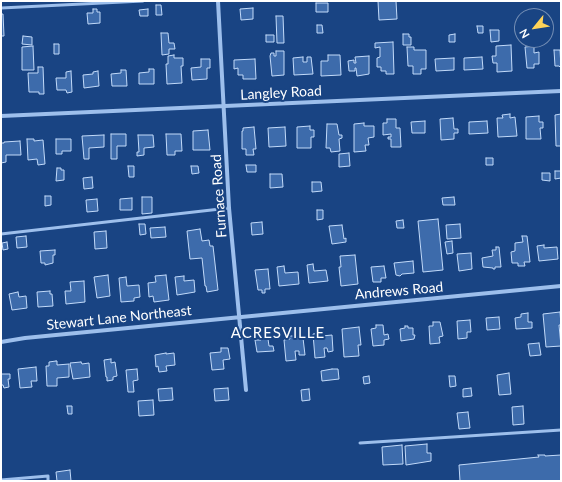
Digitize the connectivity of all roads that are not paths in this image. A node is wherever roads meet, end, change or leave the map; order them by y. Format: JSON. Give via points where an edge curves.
{"nodes":[{"id":1,"x":143,"y":1,"type":"edge"},
{"id":2,"x":218,"y":1,"type":"edge"},
{"id":3,"x":1,"y":8,"type":"edge"},
{"id":4,"x":561,"y":91,"type":"edge"},
{"id":5,"x":224,"y":106,"type":"junction"},
{"id":6,"x":1,"y":116,"type":"edge"},
{"id":7,"x":229,"y":208,"type":"junction"},
{"id":8,"x":1,"y":234,"type":"edge"},
{"id":9,"x":561,"y":286,"type":"edge"},
{"id":10,"x":240,"y":317,"type":"junction"},
{"id":11,"x":1,"y":342,"type":"edge"},
{"id":12,"x":246,"y":390,"type":"dead end"},
{"id":13,"x":561,"y":430,"type":"edge"},
{"id":14,"x":360,"y":443,"type":"dead end"},
{"id":15,"x":1,"y":480,"type":"edge"},
{"id":16,"x":13,"y":480,"type":"edge"},
{"id":17,"x":48,"y":481,"type":"edge"}],
"edges":[{"from":1,"to":3,"type":"lane"},
{"from":2,"to":5,"type":"street","name":"Furnace Road"},
{"from":4,"to":5,"type":"street","name":"Langley Road"},
{"from":5,"to":6,"type":"street","name":"Langley Road"},
{"from":5,"to":7,"type":"street","name":"Furnace Road"},
{"from":7,"to":8,"type":"lane"},
{"from":7,"to":10,"type":"street","name":"Furnace Road"},
{"from":9,"to":10,"type":"street","name":"Andrews Road"},
{"from":10,"to":11,"type":"street","name":"Stewart Lane Northeast"},
{"from":10,"to":12,"type":"street","name":"Furnace Road"},
{"from":13,"to":14,"type":"lane"},
{"from":15,"to":16,"type":"lane"},
{"from":16,"to":17,"type":"lane","via":[[48,476]]}]}
